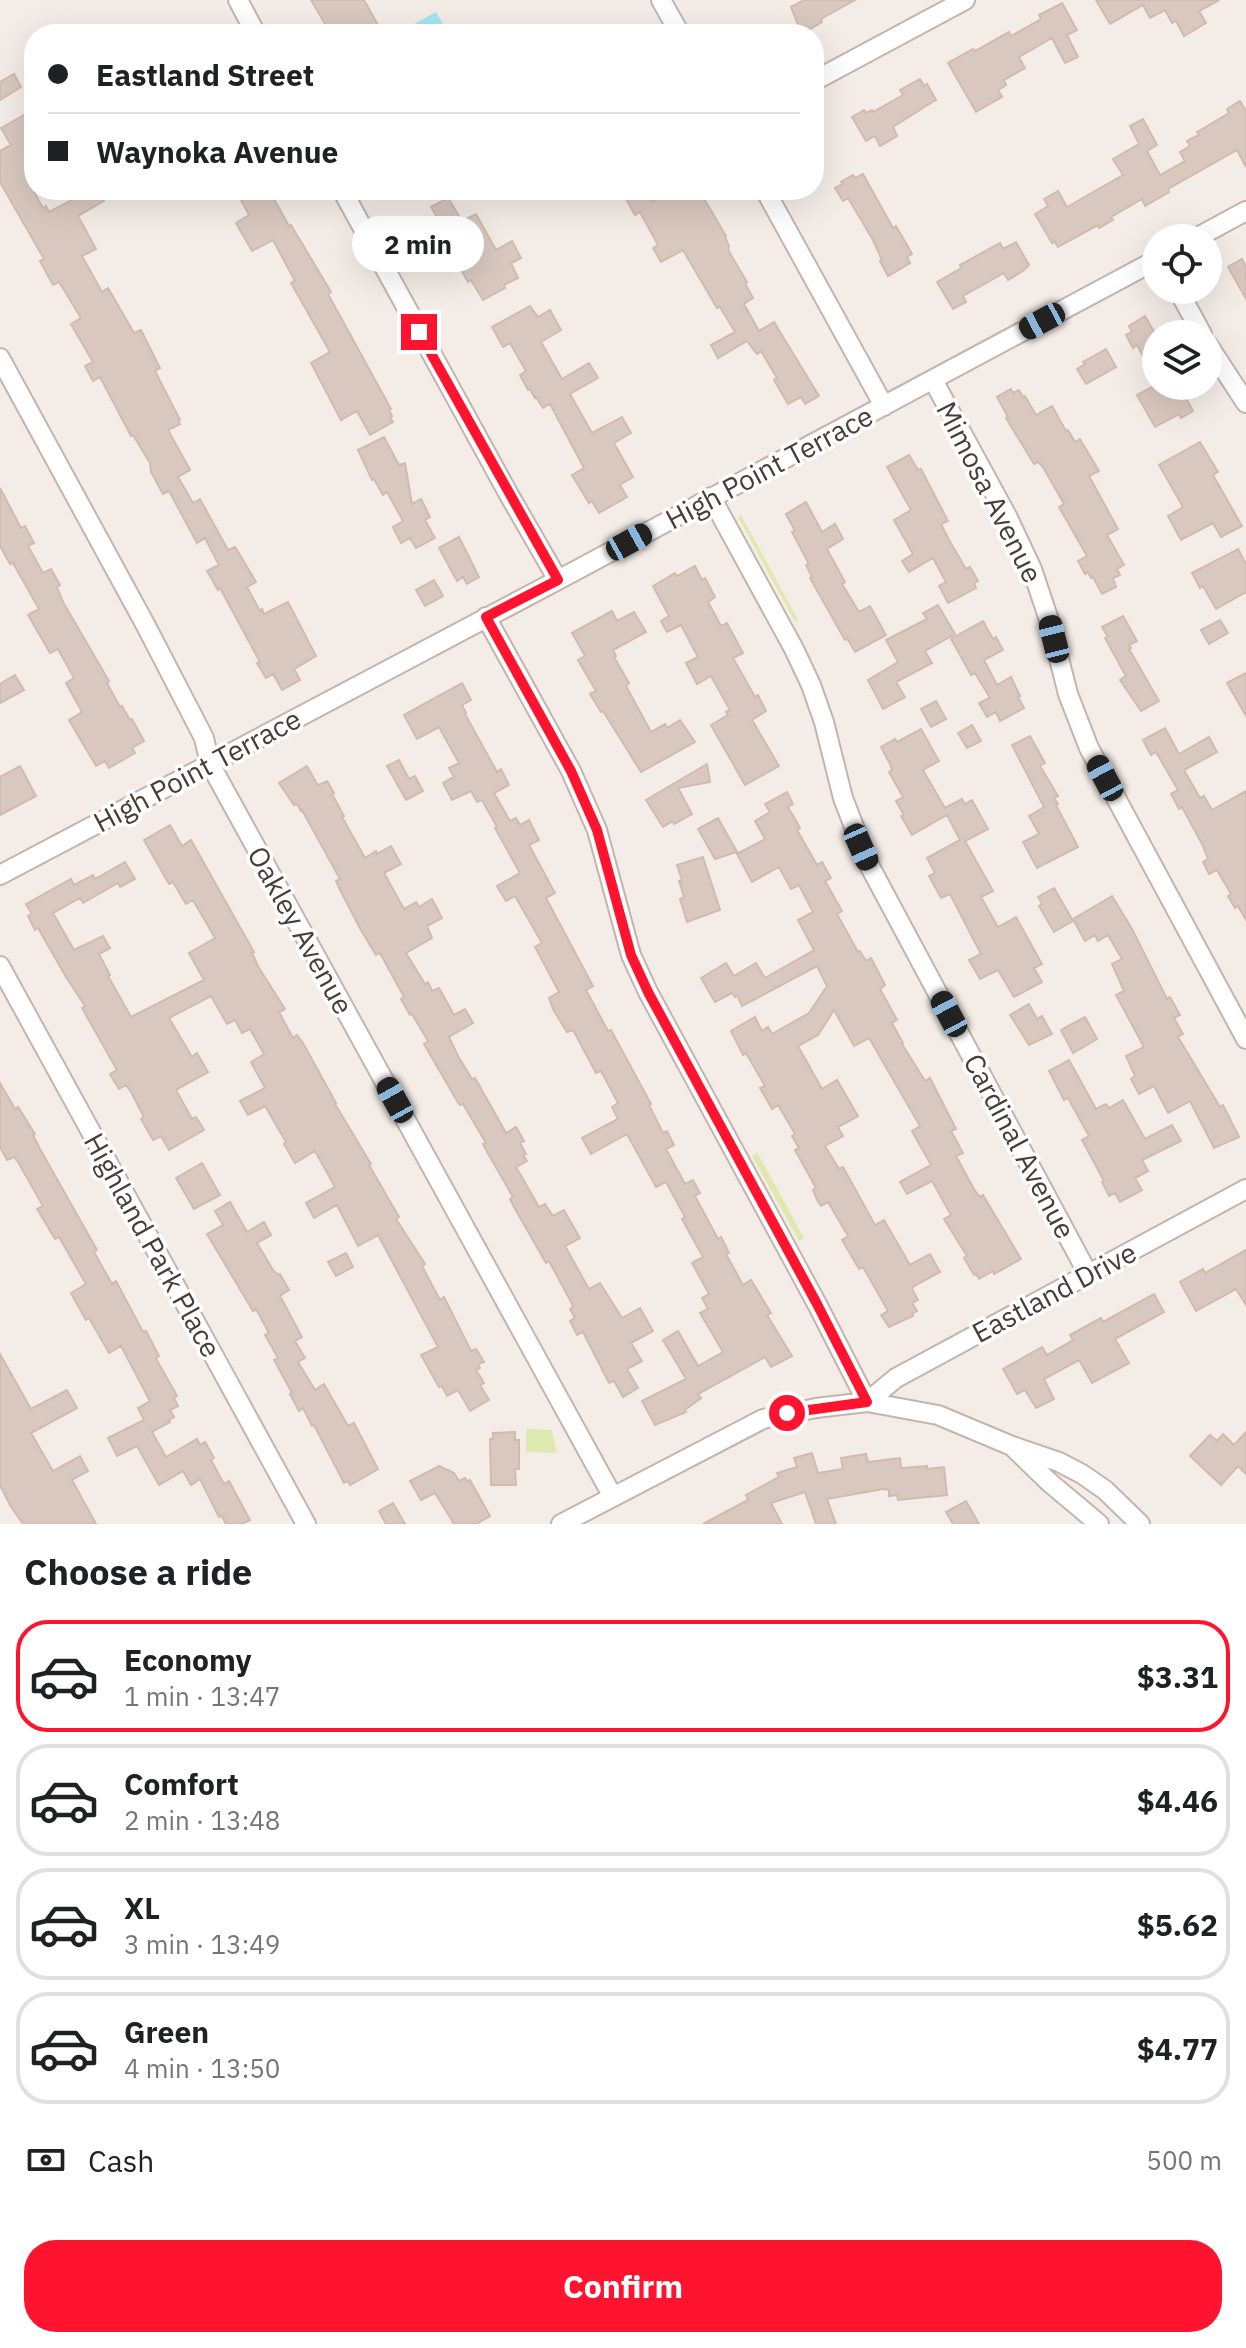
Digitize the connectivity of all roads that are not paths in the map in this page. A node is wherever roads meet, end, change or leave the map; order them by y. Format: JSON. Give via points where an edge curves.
{"nodes":[{"id":1,"x":238,"y":0,"type":"edge"},
{"id":2,"x":661,"y":0,"type":"edge"},
{"id":3,"x":965,"y":0,"type":"edge"},
{"id":4,"x":251,"y":24,"type":"edge"},
{"id":5,"x":674,"y":24,"type":"edge"},
{"id":6,"x":824,"y":76,"type":"edge"},
{"id":7,"x":347,"y":200,"type":"edge"},
{"id":8,"x":771,"y":200,"type":"edge"},
{"id":9,"x":1246,"y":211,"type":"edge"},
{"id":10,"x":1222,"y":224,"type":"edge"},
{"id":11,"x":1142,"y":268,"type":"edge"},
{"id":12,"x":0,"y":358,"type":"edge"},
{"id":13,"x":1222,"y":366,"type":"edge"},
{"id":14,"x":933,"y":380,"type":"junction"},
{"id":15,"x":1246,"y":403,"type":"edge"},
{"id":16,"x":884,"y":406,"type":"junction"},
{"id":17,"x":711,"y":497,"type":"junction"},
{"id":18,"x":558,"y":580,"type":"junction"},
{"id":19,"x":486,"y":617,"type":"junction"},
{"id":20,"x":210,"y":764,"type":"junction"},
{"id":21,"x":0,"y":875,"type":"edge"},
{"id":22,"x":0,"y":966,"type":"edge"},
{"id":23,"x":1246,"y":1039,"type":"edge"},
{"id":24,"x":1246,"y":1189,"type":"edge"},
{"id":25,"x":1088,"y":1274,"type":"junction"},
{"id":26,"x":867,"y":1402,"type":"junction"},
{"id":27,"x":1012,"y":1446,"type":"junction"},
{"id":28,"x":613,"y":1497,"type":"junction"},
{"id":29,"x":306,"y":1524,"type":"edge"},
{"id":30,"x":561,"y":1524,"type":"edge"},
{"id":31,"x":1099,"y":1524,"type":"edge"},
{"id":32,"x":1140,"y":1524,"type":"edge"}],
"edges":[{"from":1,"to":4,"type":"street"},
{"from":2,"to":5,"type":"street"},
{"from":3,"to":6,"type":"street"},
{"from":7,"to":18,"type":"street"},
{"from":8,"to":16,"type":"street"},
{"from":9,"to":10,"type":"street"},
{"from":11,"to":14,"type":"street","name":"High Point Terrace"},
{"from":12,"to":20,"type":"street","name":"Oakley Avenue","via":[[182,695],[204,738]]},
{"from":13,"to":15,"type":"street"},
{"from":14,"to":16,"type":"street","name":"High Point Terrace"},
{"from":14,"to":23,"type":"street","name":"Mimosa Avenue","via":[[1032,569],[1089,748]]},
{"from":16,"to":17,"type":"street","name":"High Point Terrace"},
{"from":17,"to":18,"type":"street","name":"High Point Terrace"},
{"from":17,"to":25,"type":"street","name":"Cardinal Avenue","via":[[811,685],[868,863]]},
{"from":18,"to":19,"type":"street","name":"High Point Terrace"},
{"from":19,"to":20,"type":"street","name":"High Point Terrace"},
{"from":19,"to":26,"type":"street","via":[[571,771],[597,830],[631,955],[644,983]]},
{"from":20,"to":21,"type":"street","name":"High Point Terrace"},
{"from":20,"to":28,"type":"street","name":"Oakley Avenue"},
{"from":22,"to":29,"type":"street","name":"Highland Park Place"},
{"from":24,"to":25,"type":"street","name":"Eastland Drive"},
{"from":25,"to":26,"type":"street","name":"Eastland Drive","via":[[896,1378]]},
{"from":26,"to":27,"type":"street","via":[[938,1415]]},
{"from":26,"to":28,"type":"street","via":[[763,1419]]},
{"from":27,"to":31,"type":"street"},
{"from":27,"to":32,"type":"street","via":[[1082,1474]]},
{"from":28,"to":30,"type":"street"}]}
